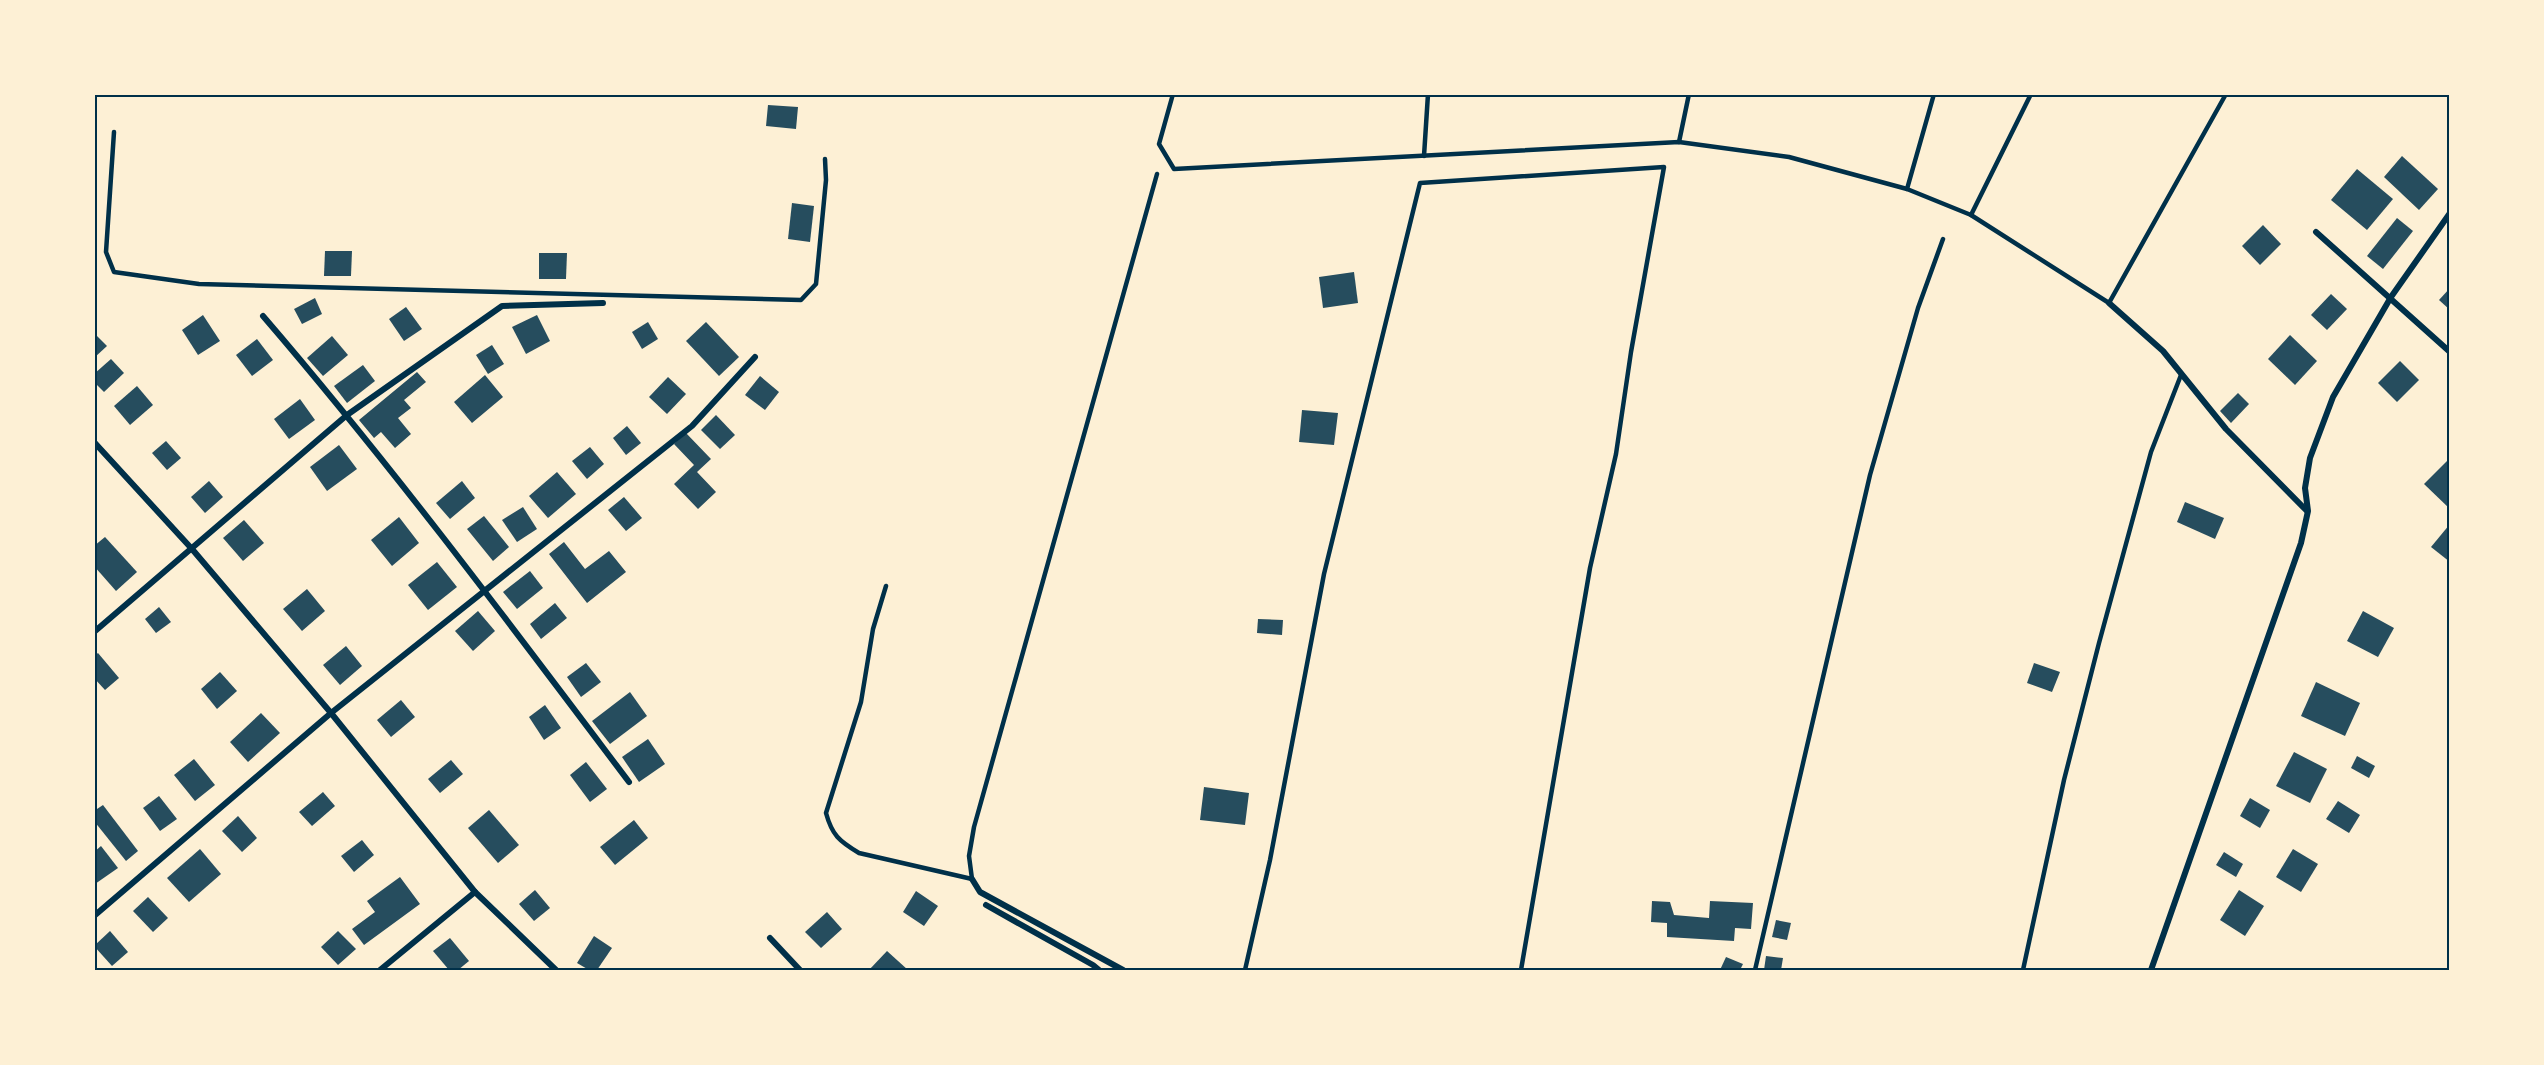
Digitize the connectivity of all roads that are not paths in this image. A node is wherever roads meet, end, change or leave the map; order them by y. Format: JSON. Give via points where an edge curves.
{"nodes":[{"id":1,"x":1173,"y":94,"type":"edge"},
{"id":2,"x":1428,"y":94,"type":"edge"},
{"id":3,"x":1689,"y":94,"type":"edge"},
{"id":4,"x":1934,"y":94,"type":"edge"},
{"id":5,"x":2031,"y":94,"type":"edge"},
{"id":6,"x":2226,"y":94,"type":"edge"},
{"id":7,"x":114,"y":132,"type":"dead end"},
{"id":8,"x":1679,"y":142,"type":"junction"},
{"id":9,"x":1424,"y":156,"type":"junction"},
{"id":10,"x":825,"y":159,"type":"dead end"},
{"id":11,"x":1157,"y":174,"type":"dead end"},
{"id":12,"x":1907,"y":189,"type":"junction"},
{"id":13,"x":2450,"y":213,"type":"edge"},
{"id":14,"x":1971,"y":215,"type":"junction"},
{"id":15,"x":2316,"y":232,"type":"dead end"},
{"id":16,"x":1943,"y":239,"type":"dead end"},
{"id":17,"x":2391,"y":297,"type":"junction"},
{"id":18,"x":603,"y":303,"type":"dead end"},
{"id":19,"x":2109,"y":303,"type":"junction"},
{"id":20,"x":263,"y":316,"type":"dead end"},
{"id":21,"x":2450,"y":352,"type":"edge"},
{"id":22,"x":755,"y":357,"type":"dead end"},
{"id":23,"x":2181,"y":375,"type":"junction"},
{"id":24,"x":348,"y":415,"type":"junction"},
{"id":25,"x":94,"y":442,"type":"edge"},
{"id":26,"x":2308,"y":511,"type":"junction"},
{"id":27,"x":192,"y":549,"type":"junction"},
{"id":28,"x":886,"y":586,"type":"dead end"},
{"id":29,"x":485,"y":591,"type":"junction"},
{"id":30,"x":94,"y":632,"type":"edge"},
{"id":31,"x":332,"y":713,"type":"junction"},
{"id":32,"x":629,"y":782,"type":"dead end"},
{"id":33,"x":972,"y":879,"type":"junction"},
{"id":34,"x":475,"y":892,"type":"junction"},
{"id":35,"x":986,"y":905,"type":"dead end"},
{"id":36,"x":94,"y":916,"type":"edge"},
{"id":37,"x":770,"y":938,"type":"dead end"},
{"id":38,"x":380,"y":970,"type":"edge"},
{"id":39,"x":556,"y":970,"type":"edge"},
{"id":40,"x":800,"y":970,"type":"edge"},
{"id":41,"x":1099,"y":970,"type":"edge"},
{"id":42,"x":1123,"y":970,"type":"edge"},
{"id":43,"x":1245,"y":970,"type":"edge"},
{"id":44,"x":1521,"y":970,"type":"edge"},
{"id":45,"x":1755,"y":970,"type":"edge"},
{"id":46,"x":2024,"y":970,"type":"edge"},
{"id":47,"x":2151,"y":970,"type":"edge"}],
"edges":[{"from":1,"to":9,"type":"lane","via":[[1159,144],[1174,169]]},
{"from":2,"to":9,"type":"lane"},
{"from":3,"to":8,"type":"lane"},
{"from":4,"to":12,"type":"lane"},
{"from":5,"to":14,"type":"lane"},
{"from":6,"to":19,"type":"lane"},
{"from":7,"to":10,"type":"lane","via":[[106,252],[114,272],[199,284],[801,300],[816,284]]},
{"from":8,"to":9,"type":"lane"},
{"from":8,"to":12,"type":"lane","via":[[1789,157]]},
{"from":11,"to":33,"type":"lane","via":[[974,827],[969,856]]},
{"from":12,"to":14,"type":"lane"},
{"from":13,"to":17,"type":"street"},
{"from":14,"to":19,"type":"lane"},
{"from":15,"to":17,"type":"street"},
{"from":16,"to":45,"type":"lane","via":[[1918,308],[1870,474]]},
{"from":17,"to":21,"type":"street"},
{"from":17,"to":26,"type":"street","via":[[2333,397],[2310,458],[2305,488]]},
{"from":18,"to":24,"type":"street","via":[[502,306]]},
{"from":19,"to":23,"type":"street","via":[[2163,351]]},
{"from":20,"to":24,"type":"street"},
{"from":22,"to":29,"type":"street","via":[[692,426]]},
{"from":23,"to":26,"type":"street","via":[[2226,429]]},
{"from":23,"to":46,"type":"lane","via":[[2151,452],[2099,643],[2064,780]]},
{"from":24,"to":27,"type":"street"},
{"from":24,"to":29,"type":"street"},
{"from":25,"to":27,"type":"street"},
{"from":26,"to":47,"type":"street","via":[[2276,617]]},
{"from":27,"to":30,"type":"street"},
{"from":27,"to":31,"type":"street"},
{"from":28,"to":33,"type":"lane","via":[[873,629],[861,702],[826,813],[831,831],[859,853]]},
{"from":29,"to":31,"type":"street"},
{"from":29,"to":32,"type":"street"},
{"from":31,"to":34,"type":"street"},
{"from":31,"to":36,"type":"street"},
{"from":33,"to":42,"type":"street","via":[[980,891]]},
{"from":34,"to":38,"type":"street"},
{"from":34,"to":39,"type":"street"},
{"from":35,"to":41,"type":"street"},
{"from":37,"to":40,"type":"street"},
{"from":43,"to":44,"type":"lane","via":[[1324,574],[1420,183],[1664,167],[1616,454],[1588,579]]}]}
